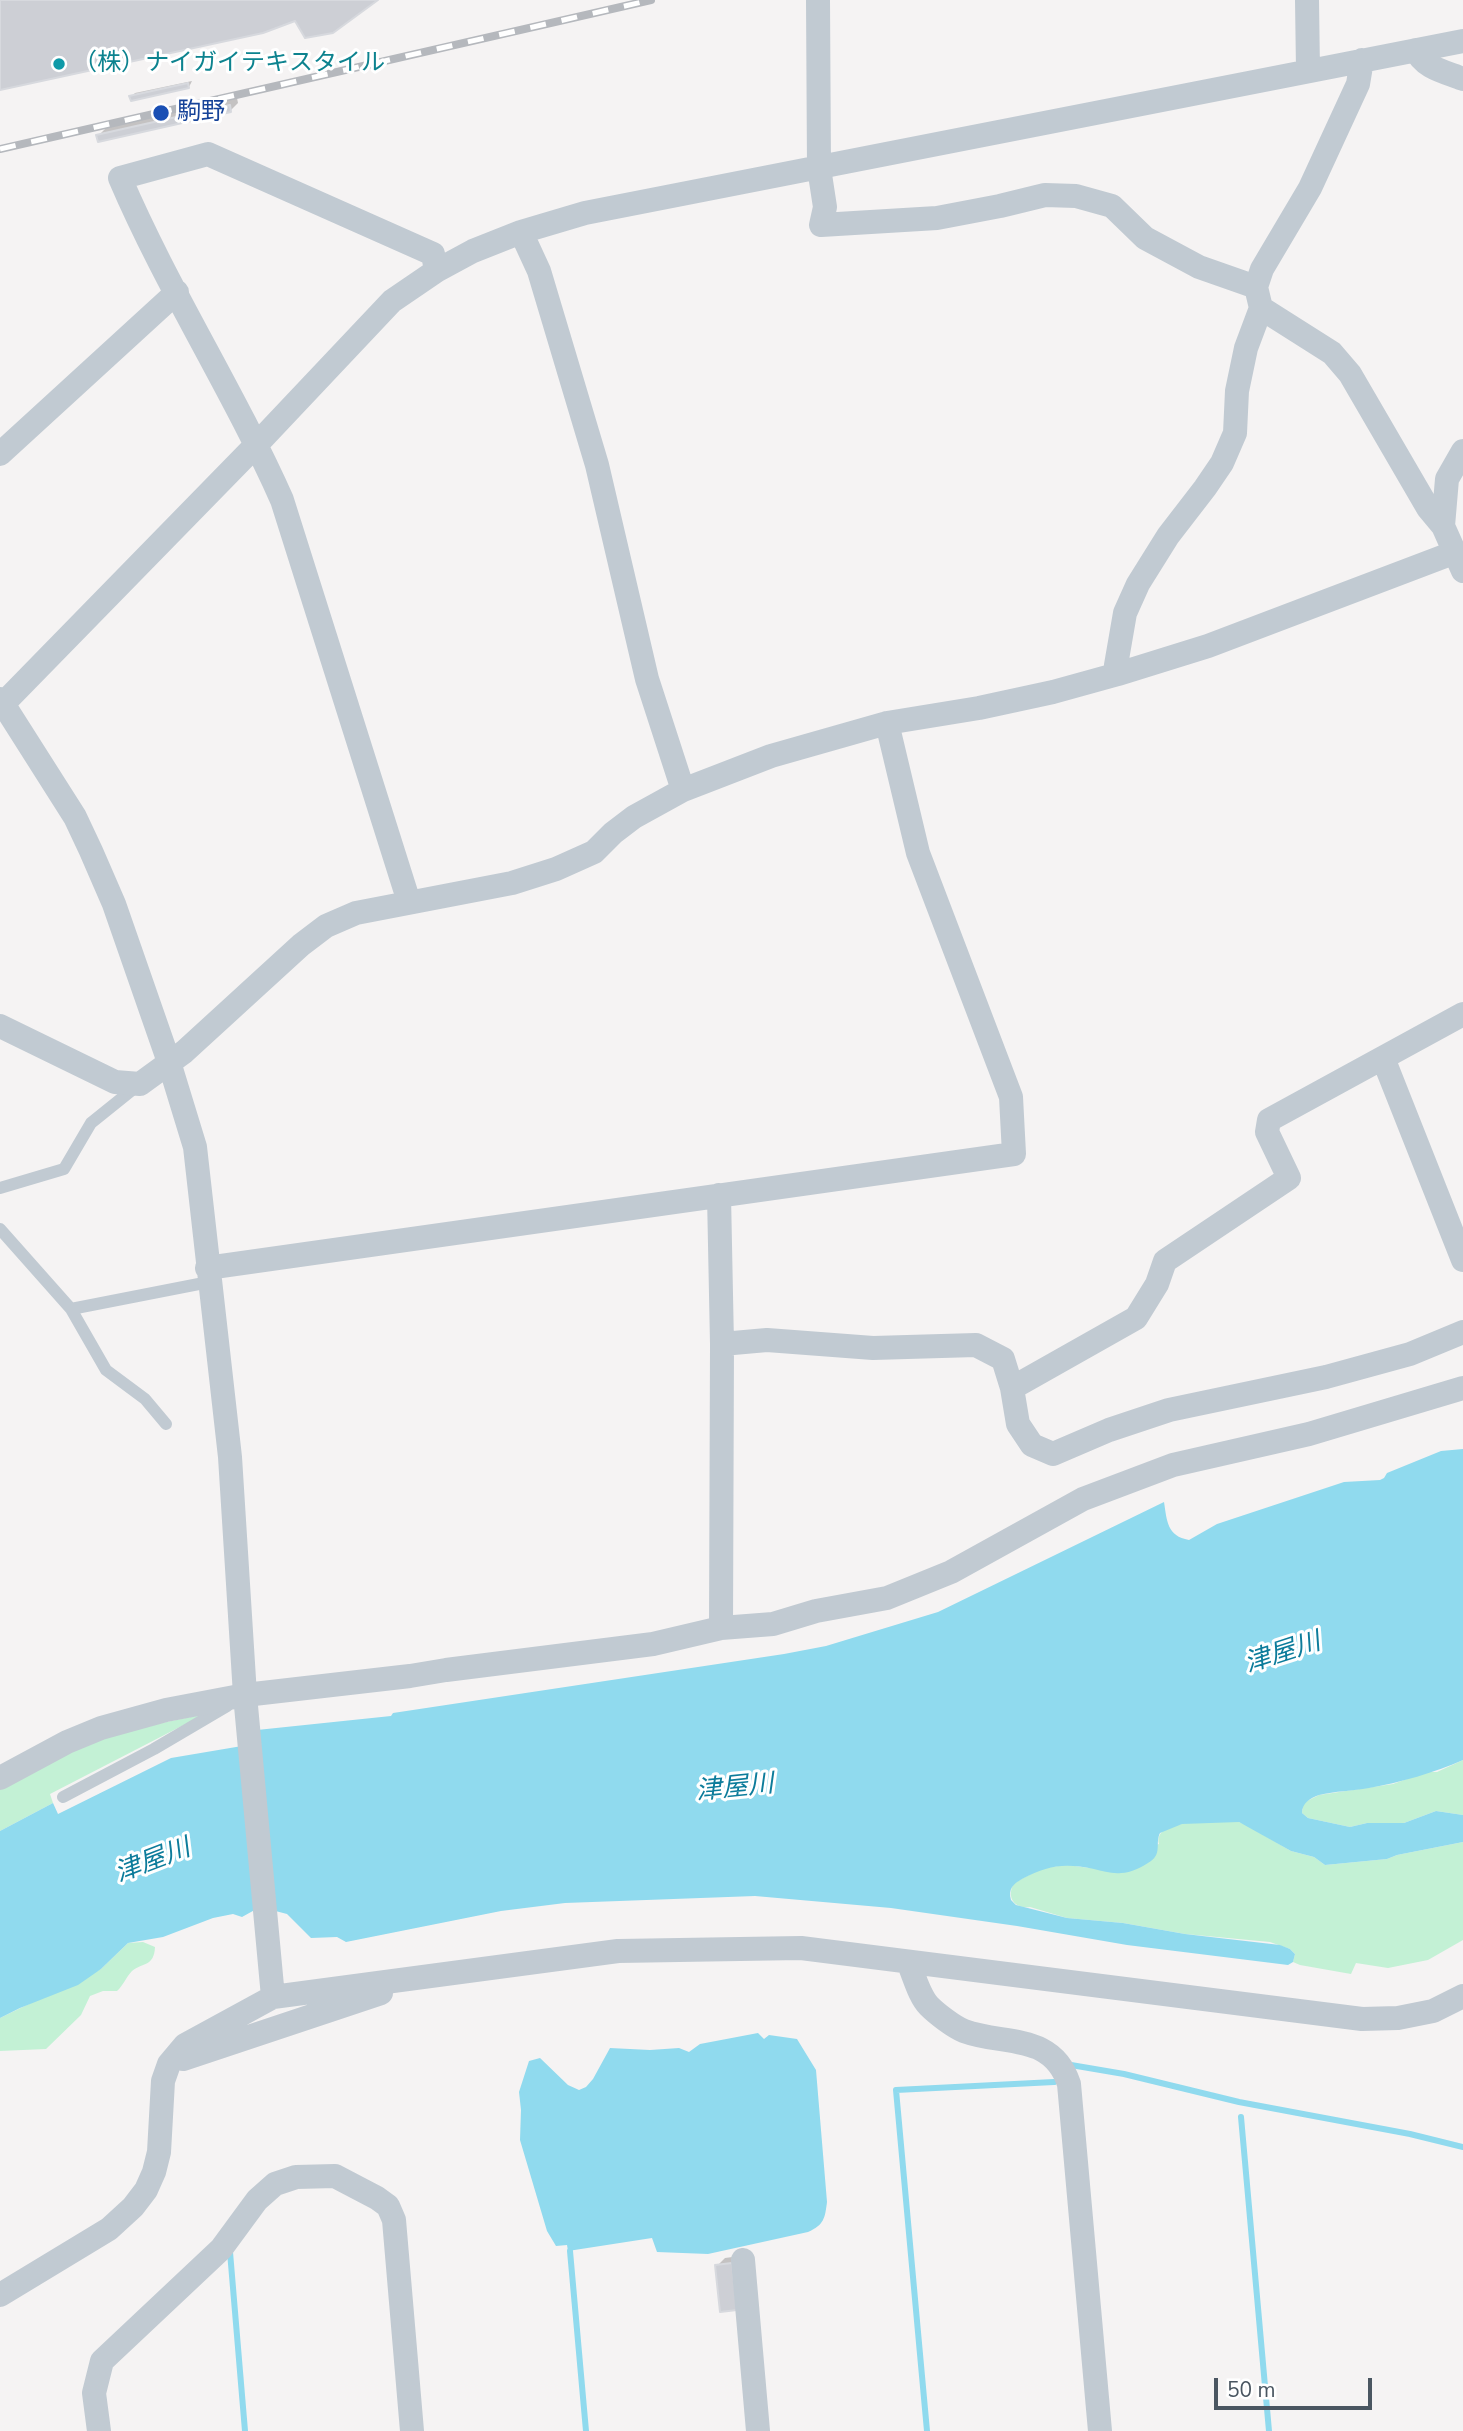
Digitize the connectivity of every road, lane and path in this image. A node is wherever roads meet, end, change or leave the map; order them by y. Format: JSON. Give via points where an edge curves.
{"nodes":[{"id":1,"x":818,"y":0,"type":"edge"},
{"id":2,"x":1307,"y":0,"type":"edge"},
{"id":3,"x":1463,"y":41,"type":"edge"},
{"id":4,"x":1416,"y":50,"type":"junction"},
{"id":5,"x":1362,"y":60,"type":"junction"},
{"id":6,"x":1308,"y":70,"type":"junction"},
{"id":7,"x":1463,"y":79,"type":"edge"},
{"id":8,"x":819,"y":167,"type":"junction"},
{"id":9,"x":521,"y":232,"type":"junction"},
{"id":10,"x":436,"y":271,"type":"junction"},
{"id":11,"x":177,"y":292,"type":"junction"},
{"id":12,"x":1259,"y":297,"type":"junction"},
{"id":13,"x":257,"y":444,"type":"junction"},
{"id":14,"x":1463,"y":451,"type":"edge"},
{"id":15,"x":0,"y":454,"type":"edge"},
{"id":16,"x":1443,"y":526,"type":"junction"},
{"id":17,"x":1458,"y":562,"type":"edge"},
{"id":18,"x":1118,"y":674,"type":"junction"},
{"id":19,"x":1,"y":703,"type":"edge"},
{"id":20,"x":887,"y":723,"type":"junction"},
{"id":21,"x":683,"y":790,"type":"junction"},
{"id":22,"x":409,"y":902,"type":"junction"},
{"id":23,"x":1463,"y":1014,"type":"edge"},
{"id":24,"x":0,"y":1026,"type":"edge"},
{"id":25,"x":1383,"y":1058,"type":"junction"},
{"id":26,"x":169,"y":1062,"type":"junction"},
{"id":27,"x":140,"y":1084,"type":"junction"},
{"id":28,"x":0,"y":1188,"type":"edge"},
{"id":29,"x":719,"y":1195,"type":"junction"},
{"id":30,"x":0,"y":1230,"type":"edge"},
{"id":31,"x":1463,"y":1260,"type":"edge"},
{"id":32,"x":208,"y":1275,"type":"junction"},
{"id":33,"x":71,"y":1308,"type":"junction"},
{"id":34,"x":1463,"y":1332,"type":"edge"},
{"id":35,"x":722,"y":1344,"type":"junction"},
{"id":36,"x":1013,"y":1388,"type":"junction"},
{"id":37,"x":1463,"y":1388,"type":"edge"},
{"id":38,"x":166,"y":1424,"type":"dead end"},
{"id":39,"x":721,"y":1629,"type":"junction"},
{"id":40,"x":245,"y":1695,"type":"junction"},
{"id":41,"x":0,"y":1778,"type":"edge"},
{"id":42,"x":63,"y":1797,"type":"dead end"},
{"id":43,"x":908,"y":1962,"type":"junction"},
{"id":44,"x":516,"y":1964,"type":"junction"},
{"id":45,"x":272,"y":1987,"type":"junction"},
{"id":46,"x":1463,"y":1996,"type":"edge"},
{"id":47,"x":169,"y":2064,"type":"junction"},
{"id":48,"x":743,"y":2260,"type":"dead end"},
{"id":49,"x":0,"y":2295,"type":"edge"},
{"id":50,"x":99,"y":2431,"type":"edge"},
{"id":51,"x":412,"y":2431,"type":"edge"},
{"id":52,"x":758,"y":2431,"type":"edge"},
{"id":53,"x":1100,"y":2431,"type":"edge"}],
"edges":[{"from":1,"to":8,"type":"street"},
{"from":2,"to":6,"type":"street"},
{"from":3,"to":4,"type":"street"},
{"from":4,"to":5,"type":"street"},
{"from":4,"to":7,"type":"street","via":[[1420,59]]},
{"from":5,"to":6,"type":"street"},
{"from":5,"to":12,"type":"street","via":[[1358,84],[1310,188],[1262,269]]},
{"from":6,"to":8,"type":"street"},
{"from":8,"to":9,"type":"street","via":[[585,214]]},
{"from":8,"to":12,"type":"street","via":[[825,207],[821,225],[937,218],[1045,195],[1076,196],[1112,206],[1145,238]]},
{"from":9,"to":10,"type":"street"},
{"from":9,"to":21,"type":"street","via":[[539,271],[597,465],[647,679]]},
{"from":10,"to":11,"type":"street","via":[[433,254],[208,154],[120,178]]},
{"from":10,"to":13,"type":"street","via":[[392,301]]},
{"from":11,"to":13,"type":"street"},
{"from":11,"to":15,"type":"street"},
{"from":12,"to":16,"type":"street","via":[[1332,354],[1350,374]]},
{"from":12,"to":18,"type":"street","via":[[1237,391],[1235,433],[1217,471],[1138,584],[1125,613]]},
{"from":13,"to":19,"type":"street"},
{"from":13,"to":22,"type":"street","via":[[290,524]]},
{"from":14,"to":16,"type":"street","via":[[1447,479]]},
{"from":16,"to":17,"type":"street"},
{"from":17,"to":18,"type":"street"},
{"from":18,"to":20,"type":"street","via":[[979,708]]},
{"from":19,"to":26,"type":"street","via":[[75,817],[91,851]]},
{"from":20,"to":21,"type":"street","via":[[771,756]]},
{"from":20,"to":29,"type":"street","via":[[918,853],[1011,1097],[1014,1154]]},
{"from":21,"to":22,"type":"street","via":[[634,817],[594,852],[556,869],[512,883]]},
{"from":22,"to":26,"type":"street","via":[[356,913],[326,926]]},
{"from":23,"to":25,"type":"street"},
{"from":24,"to":27,"type":"street","via":[[115,1082]]},
{"from":25,"to":31,"type":"street"},
{"from":25,"to":36,"type":"street","via":[[1269,1120],[1267,1132],[1289,1178],[1165,1261],[1136,1318]]},
{"from":26,"to":27,"type":"street"},
{"from":26,"to":32,"type":"street","via":[[195,1147]]},
{"from":27,"to":28,"type":"lane","via":[[91,1123],[64,1169]]},
{"from":29,"to":32,"type":"street"},
{"from":29,"to":35,"type":"street"},
{"from":30,"to":33,"type":"lane"},
{"from":32,"to":33,"type":"lane"},
{"from":32,"to":40,"type":"street","via":[[230,1457]]},
{"from":33,"to":38,"type":"lane","via":[[106,1370],[145,1399]]},
{"from":34,"to":36,"type":"street","via":[[1410,1354],[1326,1377],[1169,1410],[1053,1454],[1032,1445],[1018,1424]]},
{"from":35,"to":36,"type":"street","via":[[767,1340],[873,1348],[976,1345],[1003,1359]]},
{"from":35,"to":39,"type":"street"},
{"from":37,"to":39,"type":"street","via":[[1309,1434],[1160,1470],[1083,1499],[951,1572],[887,1598],[774,1624]]},
{"from":39,"to":40,"type":"street","via":[[653,1644]]},
{"from":40,"to":41,"type":"street","via":[[101,1728]]},
{"from":40,"to":42,"type":"lane"},
{"from":40,"to":45,"type":"street"},
{"from":43,"to":44,"type":"street","via":[[801,1948],[618,1951]]},
{"from":43,"to":46,"type":"street","via":[[1362,2019],[1433,2011]]},
{"from":43,"to":53,"type":"street","via":[[928,2005],[963,2031],[1027,2042],[1049,2054],[1065,2071]]},
{"from":44,"to":45,"type":"street"},
{"from":44,"to":47,"type":"street","via":[[378,1994]]},
{"from":45,"to":47,"type":"street","via":[[185,2045]]},
{"from":47,"to":49,"type":"street","via":[[163,2081],[156,2162],[146,2190],[108,2229]]},
{"from":48,"to":52,"type":"street"},
{"from":50,"to":51,"type":"street","via":[[94,2393],[102,2361],[221,2249],[257,2200],[275,2184],[316,2175],[335,2176],[377,2197],[394,2220]]}]}
